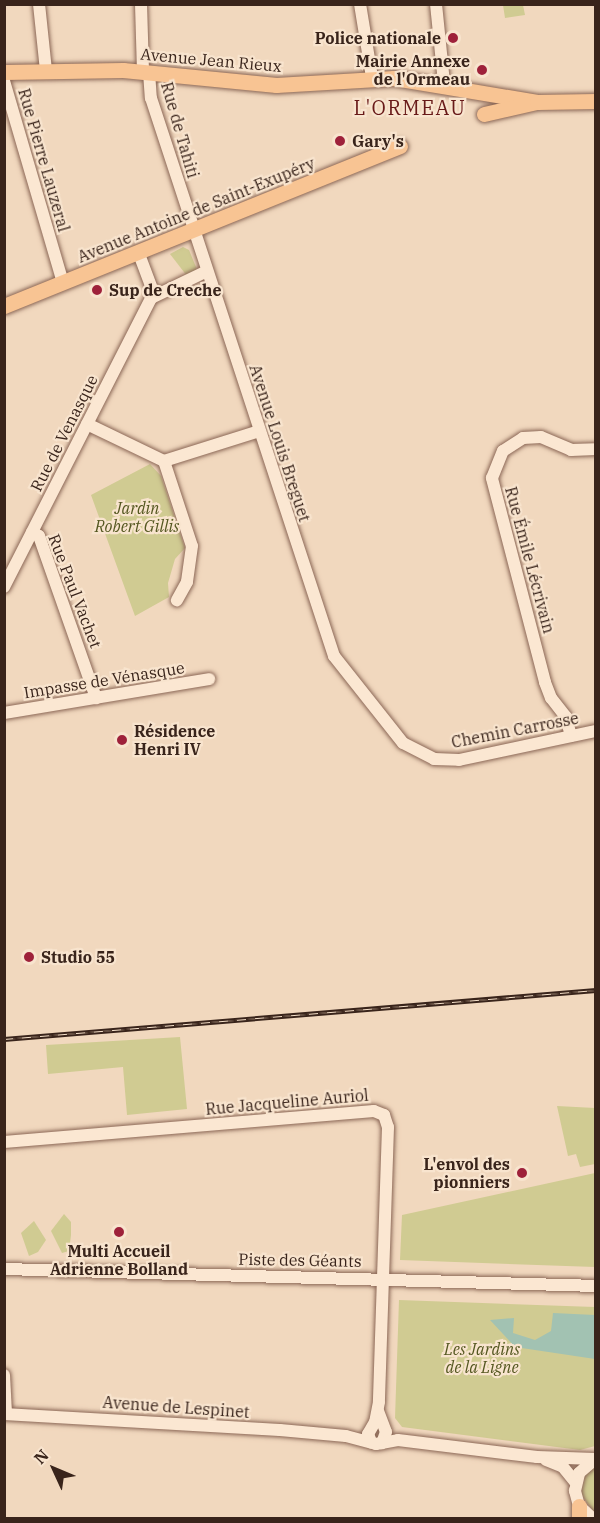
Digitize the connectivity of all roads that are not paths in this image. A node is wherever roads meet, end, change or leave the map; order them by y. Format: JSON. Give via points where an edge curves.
{"nodes":[{"id":1,"x":39,"y":4,"type":"edge"},
{"id":2,"x":141,"y":4,"type":"edge"},
{"id":3,"x":360,"y":4,"type":"edge"},
{"id":4,"x":436,"y":4,"type":"edge"},
{"id":5,"x":46,"y":71,"type":"junction"},
{"id":6,"x":4,"y":72,"type":"edge"},
{"id":7,"x":146,"y":72,"type":"junction"},
{"id":8,"x":372,"y":78,"type":"junction"},
{"id":9,"x":4,"y":81,"type":"edge"},
{"id":10,"x":444,"y":83,"type":"junction"},
{"id":11,"x":484,"y":91,"type":"junction"},
{"id":12,"x":596,"y":101,"type":"edge"},
{"id":13,"x":537,"y":102,"type":"junction"},
{"id":14,"x":400,"y":146,"type":"dead end"},
{"id":15,"x":194,"y":231,"type":"junction"},
{"id":16,"x":139,"y":254,"type":"junction"},
{"id":17,"x":207,"y":271,"type":"junction"},
{"id":18,"x":63,"y":283,"type":"junction"},
{"id":19,"x":154,"y":294,"type":"junction"},
{"id":20,"x":4,"y":306,"type":"edge"},
{"id":21,"x":87,"y":424,"type":"junction"},
{"id":22,"x":259,"y":431,"type":"junction"},
{"id":23,"x":596,"y":448,"type":"edge"},
{"id":24,"x":164,"y":461,"type":"junction"},
{"id":25,"x":32,"y":532,"type":"junction"},
{"id":26,"x":4,"y":587,"type":"edge"},
{"id":27,"x":177,"y":600,"type":"dead end"},
{"id":28,"x":340,"y":663,"type":"joint"},
{"id":29,"x":209,"y":679,"type":"dead end"},
{"id":30,"x":96,"y":698,"type":"junction"},
{"id":31,"x":5,"y":713,"type":"edge"},
{"id":32,"x":596,"y":731,"type":"edge"},
{"id":33,"x":571,"y":736,"type":"junction"},
{"id":34,"x":4,"y":1142,"type":"edge"},
{"id":35,"x":4,"y":1269,"type":"edge"},
{"id":36,"x":383,"y":1279,"type":"junction"},
{"id":37,"x":596,"y":1286,"type":"edge"},
{"id":38,"x":4,"y":1376,"type":"edge"},
{"id":39,"x":5,"y":1414,"type":"edge"},
{"id":40,"x":377,"y":1434,"type":"junction"},
{"id":41,"x":537,"y":1457,"type":"junction"},
{"id":42,"x":595,"y":1459,"type":"edge"},
{"id":43,"x":576,"y":1483,"type":"junction"},
{"id":44,"x":579,"y":1512,"type":"edge"},
{"id":45,"x":592,"y":1518,"type":"edge"}],
"edges":[{"from":1,"to":5,"type":"street"},
{"from":2,"to":7,"type":"street","name":"Rue de Tahiti"},
{"from":3,"to":8,"type":"street"},
{"from":4,"to":10,"type":"street"},
{"from":5,"to":6,"type":"main road","name":"Avenue Jean Rieux"},
{"from":5,"to":7,"type":"main road","name":"Avenue Jean Rieux"},
{"from":7,"to":8,"type":"main road","name":"Avenue Jean Rieux","via":[[276,85]]},
{"from":7,"to":15,"type":"street","name":"Rue de Tahiti"},
{"from":8,"to":10,"type":"main road","name":"Avenue Jean Rieux"},
{"from":9,"to":18,"type":"street","name":"Rue Pierre Lauzeral"},
{"from":10,"to":11,"type":"main road","name":"Avenue Jean Rieux"},
{"from":11,"to":13,"type":"main road","name":"Avenue Jean Rieux"},
{"from":11,"to":13,"type":"main road","via":[[490,112]]},
{"from":12,"to":13,"type":"main road"},
{"from":14,"to":15,"type":"main road","name":"Avenue Antoine de Saint-Exupéry"},
{"from":15,"to":16,"type":"main road","name":"Avenue Antoine de Saint-Exupéry"},
{"from":15,"to":17,"type":"street","name":"Avenue Louis Breguet"},
{"from":16,"to":18,"type":"main road","name":"Avenue Antoine de Saint-Exupéry"},
{"from":16,"to":19,"type":"street"},
{"from":17,"to":19,"type":"street"},
{"from":17,"to":22,"type":"street","name":"Avenue Louis Breguet"},
{"from":18,"to":20,"type":"main road","name":"Avenue Antoine de Saint-Exupéry"},
{"from":19,"to":21,"type":"street","name":"Rue de Venasque"},
{"from":21,"to":24,"type":"street"},
{"from":21,"to":25,"type":"street","name":"Rue de Venasque"},
{"from":22,"to":24,"type":"street"},
{"from":22,"to":28,"type":"street","name":"Avenue Louis Breguet","via":[[326,638]]},
{"from":23,"to":33,"type":"street","name":"Rue Émile Lécrivain","via":[[571,450],[541,437],[522,438],[502,451],[492,478],[545,682],[551,698],[566,717]]},
{"from":24,"to":27,"type":"street","via":[[192,546],[187,582]]},
{"from":25,"to":26,"type":"street","name":"Rue de Venasque"},
{"from":25,"to":30,"type":"street","name":"Rue Paul Vachet","via":[[39,536]]},
{"from":28,"to":33,"type":"street","name":"Chemin Carrosse","via":[[397,736],[426,757],[459,760]]},
{"from":29,"to":30,"type":"street","name":"Impasse de Vénasque"},
{"from":30,"to":31,"type":"street","name":"Impasse de Vénasque"},
{"from":32,"to":33,"type":"street","name":"Chemin Carrosse"},
{"from":34,"to":36,"type":"street","name":"Rue Jacqueline Auriol","via":[[381,1112],[388,1127]]},
{"from":35,"to":36,"type":"street","name":"Piste des Géants"},
{"from":36,"to":37,"type":"street","name":"Piste des Géants"},
{"from":36,"to":40,"type":"street","name":"Rue Jacqueline Auriol"},
{"from":38,"to":39,"type":"street"},
{"from":39,"to":40,"type":"street","name":"Avenue de Lespinet","via":[[346,1436]]},
{"from":40,"to":41,"type":"street","name":"Avenue de Lespinet"},
{"from":41,"to":42,"type":"street","name":"Avenue de Lespinet"},
{"from":41,"to":43,"type":"street","name":"Avenue de Lespinet","via":[[563,1467]]},
{"from":42,"to":43,"type":"street","via":[[579,1473]]},
{"from":43,"to":44,"type":"street"},
{"from":44,"to":45,"type":"street"}]}
